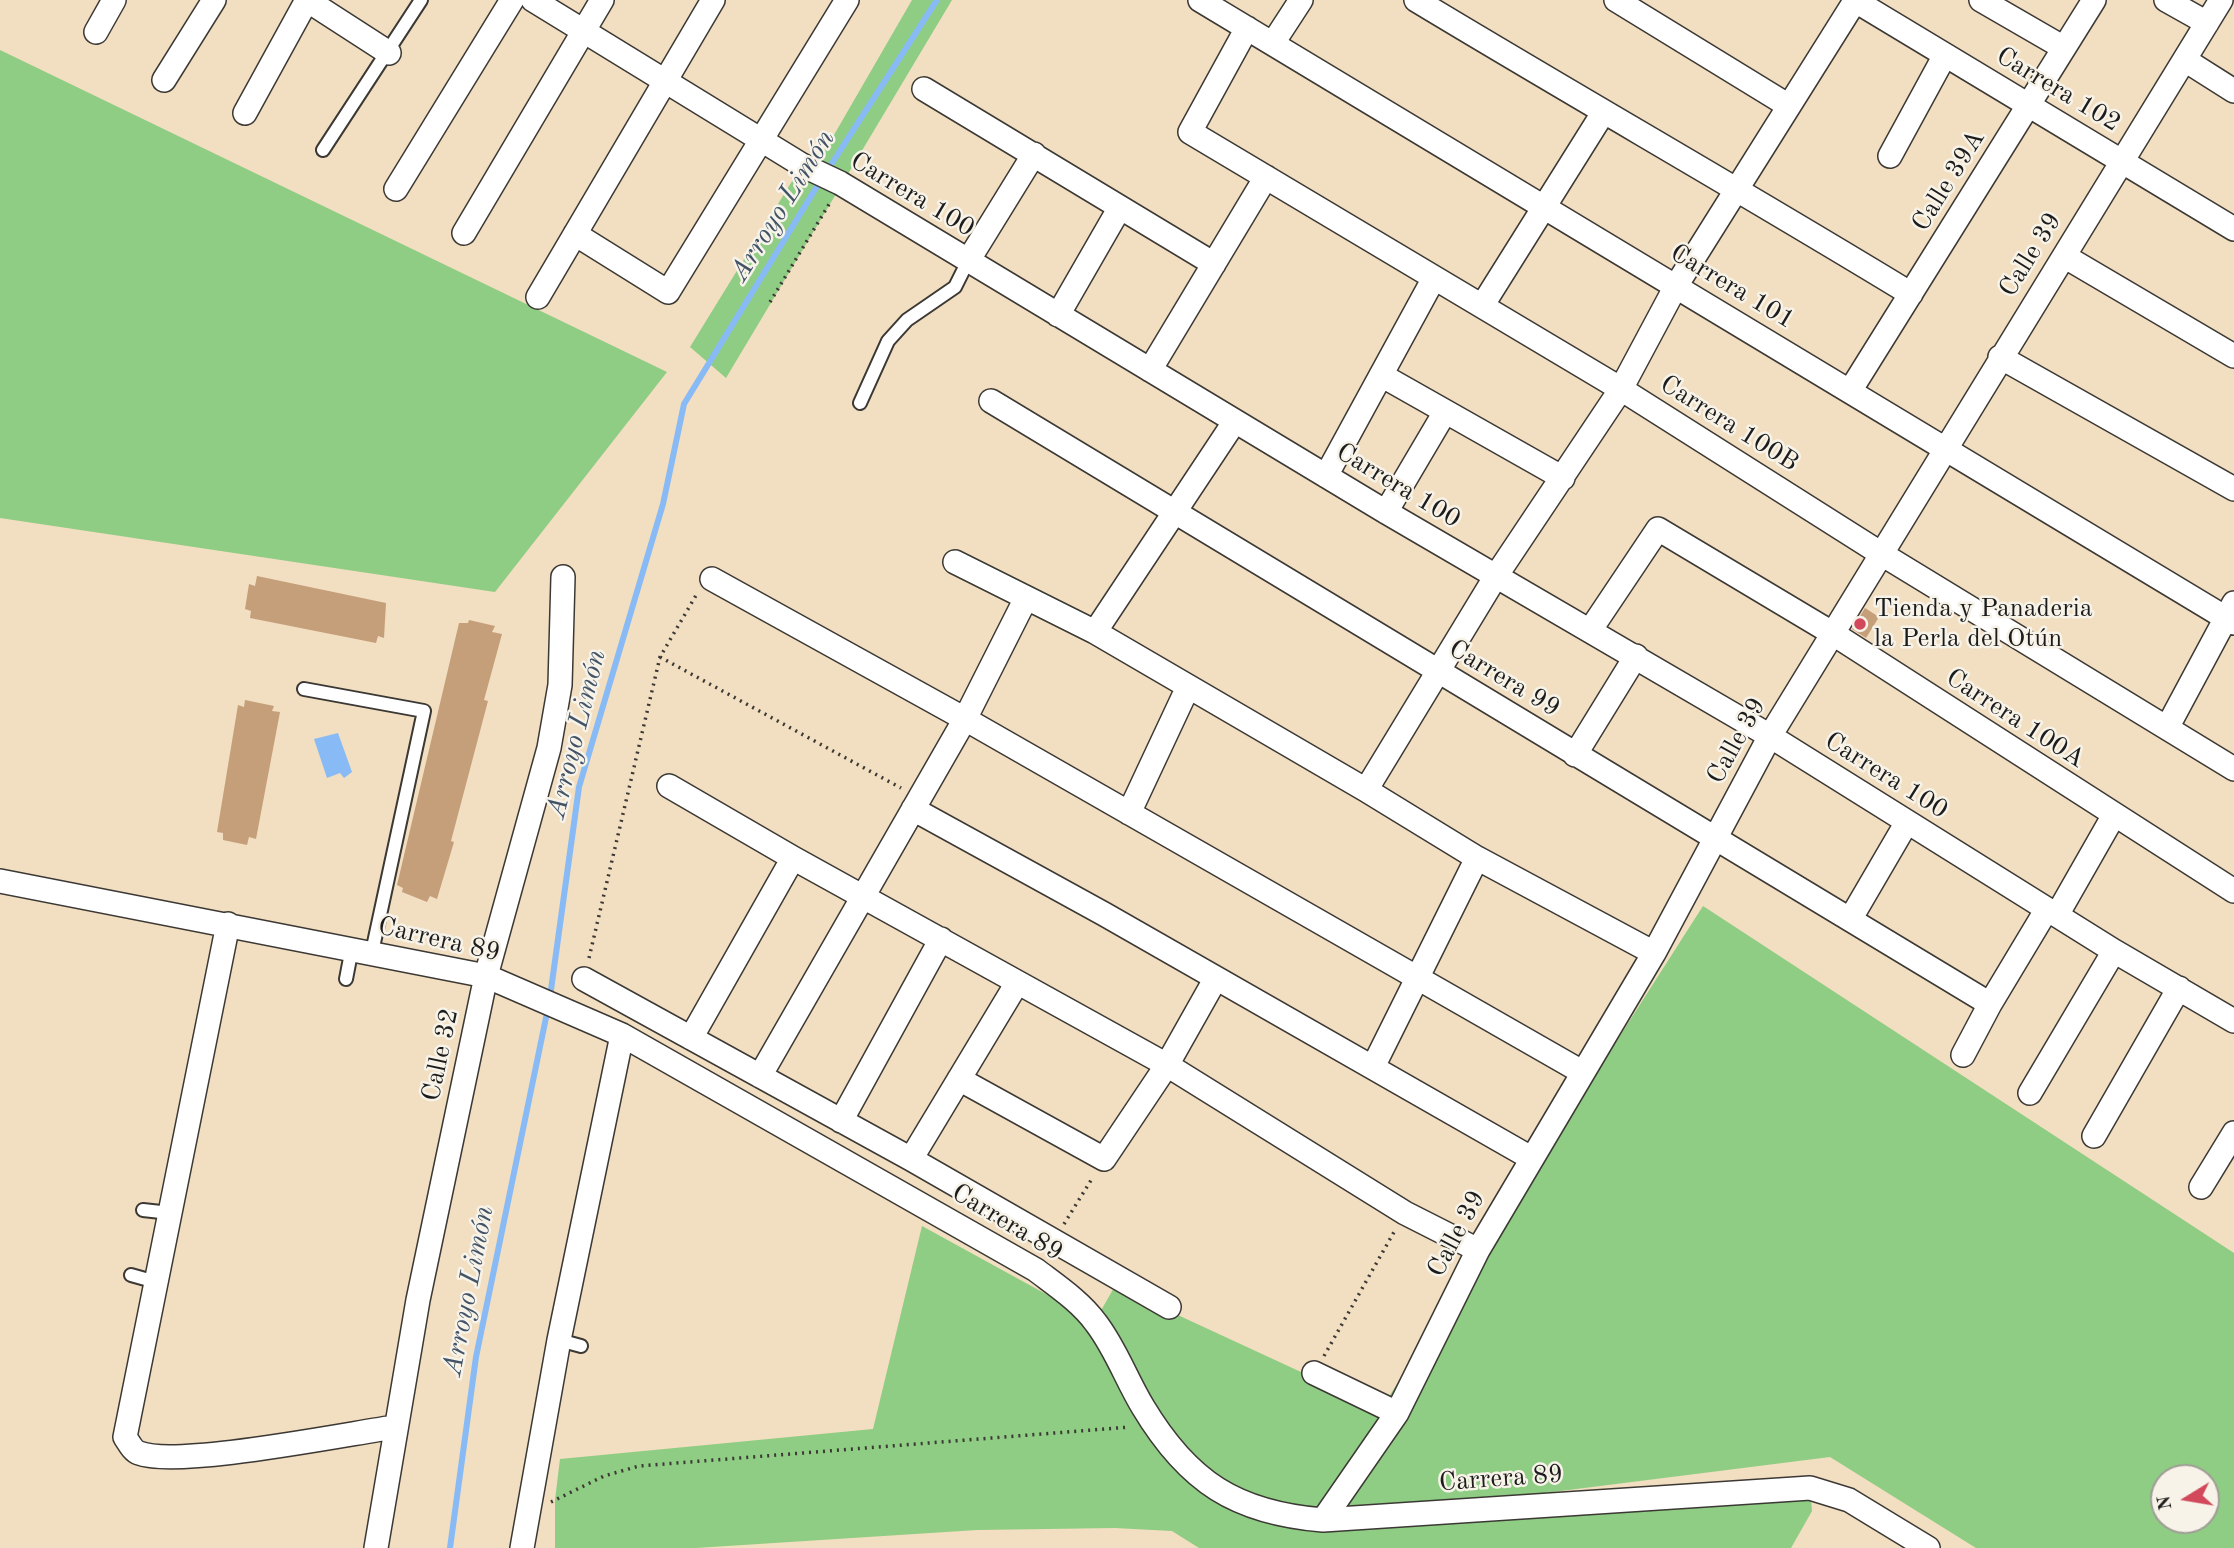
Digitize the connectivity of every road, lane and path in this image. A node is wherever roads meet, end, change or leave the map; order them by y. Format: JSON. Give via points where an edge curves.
{"nodes":[{"id":1,"x":114,"y":0,"type":"edge"},
{"id":2,"x":214,"y":0,"type":"edge"},
{"id":3,"x":307,"y":0,"type":"edge"},
{"id":4,"x":421,"y":0,"type":"edge"},
{"id":5,"x":512,"y":0,"type":"edge"},
{"id":6,"x":533,"y":0,"type":"edge"},
{"id":7,"x":602,"y":0,"type":"edge"},
{"id":8,"x":713,"y":0,"type":"edge"},
{"id":9,"x":847,"y":0,"type":"edge"},
{"id":10,"x":1200,"y":0,"type":"edge"},
{"id":11,"x":1301,"y":0,"type":"edge"},
{"id":12,"x":1416,"y":0,"type":"edge"},
{"id":13,"x":1616,"y":0,"type":"edge"},
{"id":14,"x":1855,"y":0,"type":"edge"},
{"id":15,"x":1981,"y":0,"type":"edge"},
{"id":16,"x":2094,"y":0,"type":"edge"},
{"id":17,"x":2166,"y":0,"type":"edge"},
{"id":18,"x":2221,"y":0,"type":"edge"},
{"id":19,"x":2207,"y":23,"type":"junction"},
{"id":20,"x":1247,"y":28,"type":"junction"},
{"id":21,"x":584,"y":31,"type":"junction"},
{"id":22,"x":96,"y":32,"type":"dead end"},
{"id":23,"x":1273,"y":43,"type":"junction"},
{"id":24,"x":2064,"y":48,"type":"junction"},
{"id":25,"x":389,"y":53,"type":"junction"},
{"id":26,"x":1945,"y":55,"type":"junction"},
{"id":27,"x":2185,"y":60,"type":"junction"},
{"id":28,"x":164,"y":80,"type":"dead end"},
{"id":29,"x":666,"y":80,"type":"junction"},
{"id":30,"x":925,"y":89,"type":"dead end"},
{"id":31,"x":2234,"y":91,"type":"edge"},
{"id":32,"x":1789,"y":106,"type":"junction"},
{"id":33,"x":2029,"y":106,"type":"junction"},
{"id":34,"x":245,"y":113,"type":"dead end"},
{"id":35,"x":1603,"y":113,"type":"junction"},
{"id":36,"x":764,"y":139,"type":"junction"},
{"id":37,"x":323,"y":150,"type":"dead end"},
{"id":38,"x":1034,"y":154,"type":"junction"},
{"id":39,"x":1890,"y":156,"type":"dead end"},
{"id":40,"x":2122,"y":161,"type":"junction"},
{"id":41,"x":1266,"y":177,"type":"junction"},
{"id":42,"x":845,"y":187,"type":"junction"},
{"id":43,"x":1738,"y":188,"type":"junction"},
{"id":44,"x":396,"y":189,"type":"dead end"},
{"id":45,"x":1544,"y":206,"type":"junction"},
{"id":46,"x":1119,"y":209,"type":"junction"},
{"id":47,"x":2231,"y":221,"type":"edge"},
{"id":48,"x":464,"y":233,"type":"dead end"},
{"id":49,"x":575,"y":234,"type":"junction"},
{"id":50,"x":2064,"y":256,"type":"junction"},
{"id":51,"x":968,"y":261,"type":"junction"},
{"id":52,"x":1214,"y":264,"type":"junction"},
{"id":53,"x":1434,"y":278,"type":"junction"},
{"id":54,"x":1676,"y":286,"type":"junction"},
{"id":55,"x":1911,"y":294,"type":"junction"},
{"id":56,"x":538,"y":297,"type":"dead end"},
{"id":57,"x":770,"y":302,"type":"dead end"},
{"id":58,"x":1482,"y":306,"type":"junction"},
{"id":59,"x":1058,"y":315,"type":"junction"},
{"id":60,"x":2234,"y":356,"type":"edge"},
{"id":61,"x":2000,"y":357,"type":"junction"},
{"id":62,"x":1150,"y":370,"type":"junction"},
{"id":63,"x":1381,"y":375,"type":"junction"},
{"id":64,"x":1621,"y":389,"type":"junction"},
{"id":65,"x":1850,"y":391,"type":"junction"},
{"id":66,"x":991,"y":401,"type":"dead end"},
{"id":67,"x":860,"y":403,"type":"dead end"},
{"id":68,"x":1445,"y":412,"type":"junction"},
{"id":69,"x":1235,"y":421,"type":"junction"},
{"id":70,"x":1946,"y":448,"type":"junction"},
{"id":71,"x":1326,"y":476,"type":"junction"},
{"id":72,"x":1563,"y":478,"type":"junction"},
{"id":73,"x":2234,"y":489,"type":"edge"},
{"id":74,"x":1386,"y":512,"type":"junction"},
{"id":75,"x":1174,"y":513,"type":"junction"},
{"id":76,"x":1880,"y":553,"type":"junction"},
{"id":77,"x":955,"y":562,"type":"dead end"},
{"id":78,"x":1496,"y":576,"type":"junction"},
{"id":79,"x":563,"y":577,"type":"dead end"},
{"id":80,"x":712,"y":579,"type":"joint"},
{"id":81,"x":1025,"y":600,"type":"junction"},
{"id":82,"x":2231,"y":615,"type":"edge"},
{"id":83,"x":1591,"y":629,"type":"junction"},
{"id":84,"x":1095,"y":632,"type":"junction"},
{"id":85,"x":1832,"y":634,"type":"junction"},
{"id":86,"x":1636,"y":656,"type":"junction"},
{"id":87,"x":660,"y":657,"type":"junction"},
{"id":88,"x":1438,"y":671,"type":"junction"},
{"id":89,"x":1188,"y":687,"type":"junction"},
{"id":90,"x":304,"y":689,"type":"dead end"},
{"id":91,"x":965,"y":719,"type":"junction"},
{"id":92,"x":2167,"y":728,"type":"junction"},
{"id":93,"x":1770,"y":736,"type":"junction"},
{"id":94,"x":1575,"y":755,"type":"junction"},
{"id":95,"x":2234,"y":769,"type":"edge"},
{"id":96,"x":669,"y":786,"type":"dead end"},
{"id":97,"x":1366,"y":790,"type":"junction"},
{"id":98,"x":916,"y":804,"type":"junction"},
{"id":99,"x":1129,"y":813,"type":"junction"},
{"id":100,"x":2114,"y":816,"type":"junction"},
{"id":101,"x":1907,"y":822,"type":"junction"},
{"id":102,"x":1716,"y":839,"type":"junction"},
{"id":103,"x":793,"y":858,"type":"junction"},
{"id":104,"x":1476,"y":858,"type":"junction"},
{"id":105,"x":0,"y":881,"type":"edge"},
{"id":106,"x":2234,"y":891,"type":"edge"},
{"id":107,"x":863,"y":895,"type":"junction"},
{"id":108,"x":2052,"y":912,"type":"junction"},
{"id":109,"x":1852,"y":918,"type":"junction"},
{"id":110,"x":228,"y":924,"type":"junction"},
{"id":111,"x":941,"y":939,"type":"junction"},
{"id":112,"x":362,"y":950,"type":"junction"},
{"id":113,"x":2114,"y":951,"type":"junction"},
{"id":114,"x":1654,"y":953,"type":"junction"},
{"id":115,"x":1416,"y":977,"type":"junction"},
{"id":116,"x":1216,"y":978,"type":"junction"},
{"id":117,"x":346,"y":979,"type":"dead end"},
{"id":118,"x":493,"y":979,"type":"junction"},
{"id":119,"x":584,"y":979,"type":"joint"},
{"id":120,"x":1017,"y":983,"type":"junction"},
{"id":121,"x":2179,"y":988,"type":"junction"},
{"id":122,"x":1990,"y":1004,"type":"junction"},
{"id":123,"x":2234,"y":1021,"type":"edge"},
{"id":124,"x":622,"y":1035,"type":"junction"},
{"id":125,"x":691,"y":1038,"type":"junction"},
{"id":126,"x":1963,"y":1055,"type":"dead end"},
{"id":127,"x":1167,"y":1065,"type":"junction"},
{"id":128,"x":1373,"y":1067,"type":"junction"},
{"id":129,"x":1582,"y":1072,"type":"junction"},
{"id":130,"x":760,"y":1076,"type":"junction"},
{"id":131,"x":959,"y":1079,"type":"junction"},
{"id":132,"x":2030,"y":1093,"type":"dead end"},
{"id":133,"x":841,"y":1121,"type":"junction"},
{"id":134,"x":2234,"y":1133,"type":"edge"},
{"id":135,"x":2094,"y":1136,"type":"dead end"},
{"id":136,"x":1531,"y":1158,"type":"junction"},
{"id":137,"x":911,"y":1159,"type":"junction"},
{"id":138,"x":1104,"y":1159,"type":"junction"},
{"id":139,"x":2201,"y":1187,"type":"dead end"},
{"id":140,"x":143,"y":1210,"type":"dead end"},
{"id":141,"x":170,"y":1213,"type":"junction"},
{"id":142,"x":1405,"y":1213,"type":"junction"},
{"id":143,"x":1054,"y":1241,"type":"junction"},
{"id":144,"x":1478,"y":1250,"type":"junction"},
{"id":145,"x":131,"y":1275,"type":"dead end"},
{"id":146,"x":156,"y":1282,"type":"junction"},
{"id":147,"x":1169,"y":1307,"type":"dead end"},
{"id":148,"x":1314,"y":1373,"type":"joint"},
{"id":149,"x":1397,"y":1413,"type":"junction"},
{"id":150,"x":1155,"y":1425,"type":"junction"},
{"id":151,"x":396,"y":1427,"type":"junction"},
{"id":152,"x":528,"y":1514,"type":"junction"},
{"id":153,"x":1323,"y":1520,"type":"junction"},
{"id":154,"x":376,"y":1548,"type":"edge"},
{"id":155,"x":522,"y":1548,"type":"edge"},
{"id":156,"x":1928,"y":1548,"type":"edge"}],
"edges":[{"from":1,"to":22,"type":"street"},
{"from":2,"to":28,"type":"street"},
{"from":3,"to":25,"type":"street"},
{"from":3,"to":34,"type":"street"},
{"from":4,"to":25,"type":"lane"},
{"from":5,"to":44,"type":"street"},
{"from":6,"to":21,"type":"street","name":"Carrera 100"},
{"from":7,"to":21,"type":"street"},
{"from":8,"to":29,"type":"street"},
{"from":9,"to":36,"type":"street"},
{"from":10,"to":20,"type":"street","name":"Carrera 101"},
{"from":11,"to":23,"type":"street"},
{"from":12,"to":35,"type":"street"},
{"from":13,"to":32,"type":"street"},
{"from":14,"to":26,"type":"street","name":"Carrera 102"},
{"from":14,"to":32,"type":"street"},
{"from":15,"to":24,"type":"street"},
{"from":16,"to":24,"type":"street","name":"Calle 39A"},
{"from":17,"to":19,"type":"street"},
{"from":18,"to":19,"type":"street","name":"Calle 39"},
{"from":19,"to":27,"type":"street","name":"Calle 39"},
{"from":20,"to":23,"type":"street","name":"Carrera 101"},
{"from":20,"to":41,"type":"street","name":"Carrera 100B","via":[[1190,132]]},
{"from":21,"to":29,"type":"street","name":"Carrera 100"},
{"from":21,"to":48,"type":"street"},
{"from":23,"to":45,"type":"street","name":"Carrera 101"},
{"from":24,"to":33,"type":"street","name":"Calle 39A"},
{"from":25,"to":37,"type":"lane"},
{"from":26,"to":33,"type":"street","name":"Carrera 102"},
{"from":26,"to":39,"type":"street"},
{"from":27,"to":31,"type":"street"},
{"from":27,"to":40,"type":"street","name":"Calle 39"},
{"from":29,"to":36,"type":"street","name":"Carrera 100"},
{"from":29,"to":49,"type":"street"},
{"from":30,"to":38,"type":"street"},
{"from":32,"to":43,"type":"street"},
{"from":33,"to":40,"type":"street","name":"Carrera 102"},
{"from":33,"to":55,"type":"street","name":"Calle 39A"},
{"from":35,"to":43,"type":"street"},
{"from":35,"to":45,"type":"street"},
{"from":36,"to":42,"type":"street","name":"Carrera 100"},
{"from":36,"to":49,"type":"street","via":[[668,292]]},
{"from":38,"to":46,"type":"street"},
{"from":38,"to":51,"type":"street"},
{"from":40,"to":47,"type":"street","name":"Carrera 102"},
{"from":40,"to":50,"type":"street","name":"Calle 39"},
{"from":41,"to":52,"type":"street"},
{"from":41,"to":53,"type":"street","name":"Carrera 100B"},
{"from":42,"to":51,"type":"street","name":"Carrera 100"},
{"from":42,"to":57,"type":"path","via":[[833,198]]},
{"from":43,"to":54,"type":"street"},
{"from":43,"to":55,"type":"street"},
{"from":45,"to":54,"type":"street","name":"Carrera 101"},
{"from":45,"to":58,"type":"street"},
{"from":46,"to":52,"type":"street"},
{"from":46,"to":59,"type":"street"},
{"from":49,"to":56,"type":"street"},
{"from":50,"to":60,"type":"street"},
{"from":50,"to":61,"type":"street","name":"Calle 39"},
{"from":51,"to":59,"type":"street","name":"Carrera 100"},
{"from":51,"to":67,"type":"lane","via":[[955,287],[907,320],[888,341]]},
{"from":52,"to":62,"type":"street"},
{"from":53,"to":58,"type":"street","name":"Carrera 100B"},
{"from":53,"to":63,"type":"street"},
{"from":54,"to":64,"type":"street"},
{"from":54,"to":65,"type":"street","name":"Carrera 101"},
{"from":55,"to":65,"type":"street","name":"Calle 39A"},
{"from":58,"to":64,"type":"street","name":"Carrera 100B"},
{"from":59,"to":62,"type":"street","name":"Carrera 100"},
{"from":61,"to":70,"type":"street","name":"Calle 39"},
{"from":61,"to":73,"type":"street"},
{"from":62,"to":69,"type":"street","name":"Carrera 100"},
{"from":63,"to":68,"type":"street"},
{"from":63,"to":71,"type":"street"},
{"from":64,"to":72,"type":"street"},
{"from":64,"to":76,"type":"street","name":"Carrera 100B"},
{"from":65,"to":70,"type":"street","name":"Carrera 101"},
{"from":66,"to":75,"type":"street","name":"Carrera 99"},
{"from":68,"to":72,"type":"street"},
{"from":68,"to":74,"type":"street"},
{"from":69,"to":71,"type":"street","name":"Carrera 100"},
{"from":69,"to":75,"type":"street"},
{"from":70,"to":76,"type":"street","name":"Calle 39"},
{"from":70,"to":82,"type":"street","name":"Carrera 101"},
{"from":71,"to":74,"type":"street","name":"Carrera 100"},
{"from":72,"to":78,"type":"street"},
{"from":74,"to":78,"type":"street","name":"Carrera 100"},
{"from":75,"to":84,"type":"street"},
{"from":75,"to":88,"type":"street","name":"Carrera 99"},
{"from":76,"to":85,"type":"street","name":"Calle 39"},
{"from":76,"to":92,"type":"street","name":"Carrera 100B"},
{"from":77,"to":81,"type":"street"},
{"from":78,"to":83,"type":"street","name":"Carrera 100"},
{"from":78,"to":88,"type":"street"},
{"from":79,"to":118,"type":"street","name":"Calle 32","via":[[560,685]]},
{"from":80,"to":87,"type":"path","via":[[703,584]]},
{"from":80,"to":91,"type":"street"},
{"from":81,"to":84,"type":"street"},
{"from":81,"to":91,"type":"street"},
{"from":82,"to":92,"type":"street"},
{"from":83,"to":85,"type":"street","name":"Carrera 100A","via":[[1658,530]]},
{"from":83,"to":86,"type":"street","name":"Carrera 100"},
{"from":84,"to":89,"type":"street"},
{"from":85,"to":93,"type":"street","name":"Calle 39"},
{"from":85,"to":100,"type":"street","name":"Carrera 100A"},
{"from":86,"to":93,"type":"street","name":"Carrera 100"},
{"from":86,"to":94,"type":"street"},
{"from":87,"to":98,"type":"path"},
{"from":87,"to":119,"type":"path"},
{"from":88,"to":94,"type":"street","name":"Carrera 99"},
{"from":88,"to":97,"type":"street"},
{"from":89,"to":97,"type":"street"},
{"from":89,"to":99,"type":"street"},
{"from":90,"to":112,"type":"lane","via":[[424,711]]},
{"from":91,"to":98,"type":"street"},
{"from":91,"to":99,"type":"street"},
{"from":92,"to":95,"type":"street","name":"Carrera 100B"},
{"from":93,"to":101,"type":"street","name":"Carrera 100"},
{"from":93,"to":102,"type":"street","name":"Calle 39"},
{"from":94,"to":102,"type":"street","name":"Carrera 99"},
{"from":96,"to":103,"type":"street"},
{"from":97,"to":104,"type":"street"},
{"from":98,"to":107,"type":"street"},
{"from":98,"to":116,"type":"street"},
{"from":99,"to":115,"type":"street"},
{"from":100,"to":106,"type":"street","name":"Carrera 100A"},
{"from":100,"to":108,"type":"street"},
{"from":101,"to":108,"type":"street","name":"Carrera 100"},
{"from":101,"to":109,"type":"street"},
{"from":102,"to":109,"type":"street","name":"Carrera 99"},
{"from":102,"to":114,"type":"street","name":"Calle 39"},
{"from":103,"to":107,"type":"street"},
{"from":103,"to":125,"type":"street"},
{"from":104,"to":114,"type":"street"},
{"from":104,"to":115,"type":"street"},
{"from":105,"to":110,"type":"street","name":"Carrera 89"},
{"from":107,"to":111,"type":"street"},
{"from":107,"to":130,"type":"street"},
{"from":108,"to":113,"type":"street","name":"Carrera 100"},
{"from":108,"to":122,"type":"street"},
{"from":109,"to":122,"type":"street","name":"Carrera 99"},
{"from":110,"to":112,"type":"street","name":"Carrera 89"},
{"from":110,"to":141,"type":"street"},
{"from":111,"to":120,"type":"street"},
{"from":111,"to":133,"type":"street"},
{"from":112,"to":117,"type":"lane"},
{"from":112,"to":118,"type":"street","name":"Carrera 89"},
{"from":113,"to":121,"type":"street","name":"Carrera 100"},
{"from":113,"to":132,"type":"street"},
{"from":114,"to":129,"type":"street","name":"Calle 39"},
{"from":115,"to":128,"type":"street"},
{"from":115,"to":129,"type":"street"},
{"from":116,"to":127,"type":"street"},
{"from":116,"to":128,"type":"street"},
{"from":118,"to":124,"type":"street","name":"Carrera 89"},
{"from":118,"to":151,"type":"street","name":"Calle 32","via":[[418,1300]]},
{"from":119,"to":125,"type":"street"},
{"from":120,"to":127,"type":"street"},
{"from":120,"to":131,"type":"street"},
{"from":121,"to":123,"type":"street","name":"Carrera 100"},
{"from":121,"to":135,"type":"street"},
{"from":122,"to":126,"type":"street"},
{"from":124,"to":150,"type":"street","name":"Carrera 89","via":[[1036,1269],[1095,1321]]},
{"from":124,"to":152,"type":"street","via":[[570,1343]]},
{"from":125,"to":130,"type":"street"},
{"from":127,"to":138,"type":"street"},
{"from":127,"to":142,"type":"street"},
{"from":128,"to":136,"type":"street"},
{"from":129,"to":136,"type":"street","name":"Calle 39"},
{"from":130,"to":133,"type":"street"},
{"from":131,"to":137,"type":"street"},
{"from":131,"to":138,"type":"street"},
{"from":133,"to":137,"type":"street"},
{"from":134,"to":139,"type":"street"},
{"from":136,"to":144,"type":"street","name":"Calle 39"},
{"from":137,"to":143,"type":"street"},
{"from":138,"to":143,"type":"path"},
{"from":140,"to":141,"type":"lane"},
{"from":141,"to":146,"type":"street"},
{"from":142,"to":144,"type":"street"},
{"from":142,"to":148,"type":"path"},
{"from":143,"to":147,"type":"street"},
{"from":144,"to":149,"type":"street","name":"Calle 39"},
{"from":145,"to":146,"type":"lane"},
{"from":146,"to":151,"type":"street","via":[[125,1437],[136,1452],[200,1455]]},
{"from":148,"to":149,"type":"street"},
{"from":149,"to":153,"type":"street","name":"Calle 39"},
{"from":150,"to":152,"type":"path","via":[[639,1465],[604,1476]]},
{"from":150,"to":153,"type":"street","name":"Carrera 89","via":[[1181,1462],[1216,1489],[1251,1507]]},
{"from":151,"to":154,"type":"street","name":"Calle 32"},
{"from":152,"to":155,"type":"street"},
{"from":153,"to":156,"type":"street","name":"Carrera 89","via":[[1810,1488],[1849,1500]]}]}
